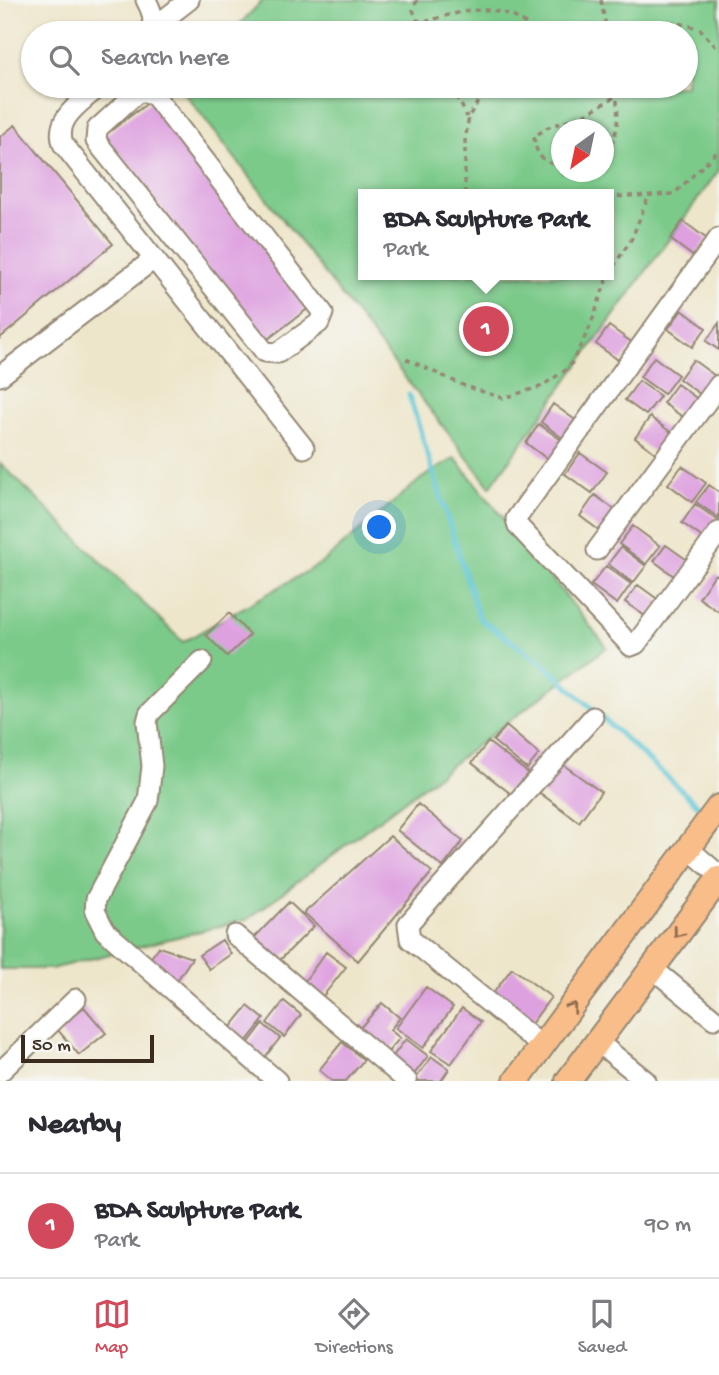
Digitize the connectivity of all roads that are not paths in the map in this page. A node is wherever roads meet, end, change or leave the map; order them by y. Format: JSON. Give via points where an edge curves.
{"nodes":[{"id":1,"x":146,"y":0,"type":"edge"},
{"id":2,"x":189,"y":0,"type":"edge"},
{"id":3,"x":152,"y":21,"type":"edge"},
{"id":4,"x":163,"y":21,"type":"edge"},
{"id":5,"x":86,"y":98,"type":"edge"},
{"id":6,"x":132,"y":98,"type":"edge"},
{"id":7,"x":156,"y":98,"type":"edge"},
{"id":8,"x":719,"y":238,"type":"edge"},
{"id":9,"x":154,"y":259,"type":"junction"},
{"id":10,"x":212,"y":286,"type":"junction"},
{"id":11,"x":191,"y":303,"type":"junction"},
{"id":12,"x":0,"y":376,"type":"edge"},
{"id":13,"x":719,"y":385,"type":"edge"},
{"id":14,"x":304,"y":449,"type":"dead end"},
{"id":15,"x":719,"y":532,"type":"edge"},
{"id":16,"x":597,"y":550,"type":"dead end"},
{"id":17,"x":202,"y":661,"type":"dead end"},
{"id":18,"x":593,"y":717,"type":"dead end"},
{"id":19,"x":719,"y":807,"type":"edge"},
{"id":20,"x":689,"y":849,"type":"junction"},
{"id":21,"x":719,"y":877,"type":"edge"},
{"id":22,"x":235,"y":935,"type":"dead end"},
{"id":23,"x":652,"y":968,"type":"junction"},
{"id":24,"x":76,"y":999,"type":"dead end"},
{"id":25,"x":714,"y":1019,"type":"dead end"},
{"id":26,"x":598,"y":1042,"type":"junction"},
{"id":27,"x":542,"y":1046,"type":"junction"},
{"id":28,"x":0,"y":1072,"type":"edge"},
{"id":29,"x":277,"y":1081,"type":"edge"},
{"id":30,"x":407,"y":1081,"type":"edge"},
{"id":31,"x":516,"y":1081,"type":"edge"},
{"id":32,"x":568,"y":1081,"type":"edge"},
{"id":33,"x":646,"y":1081,"type":"edge"}],
"edges":[{"from":1,"to":3,"type":"street"},
{"from":2,"to":4,"type":"street"},
{"from":5,"to":9,"type":"street","via":[[62,121],[63,144]]},
{"from":6,"to":10,"type":"street","via":[[97,129],[96,141]]},
{"from":7,"to":10,"type":"street","via":[[324,313],[319,323],[278,353],[265,352]]},
{"from":8,"to":15,"type":"street","via":[[516,519],[631,646]]},
{"from":9,"to":11,"type":"street"},
{"from":9,"to":12,"type":"street"},
{"from":10,"to":11,"type":"street"},
{"from":11,"to":14,"type":"street"},
{"from":13,"to":16,"type":"street"},
{"from":17,"to":29,"type":"street","via":[[149,714],[152,765],[148,801],[96,899],[95,911],[105,932]]},
{"from":18,"to":27,"type":"street","via":[[408,924],[410,939]]},
{"from":19,"to":20,"type":"main road"},
{"from":20,"to":21,"type":"street"},
{"from":27,"to":20,"type":"main road","one_way":true},
{"from":21,"to":23,"type":"main road","one_way":true},
{"from":22,"to":30,"type":"street"},
{"from":23,"to":25,"type":"street"},
{"from":23,"to":26,"type":"main road"},
{"from":24,"to":28,"type":"street"},
{"from":26,"to":32,"type":"main road"},
{"from":26,"to":33,"type":"street"},
{"from":27,"to":31,"type":"main road"}]}
